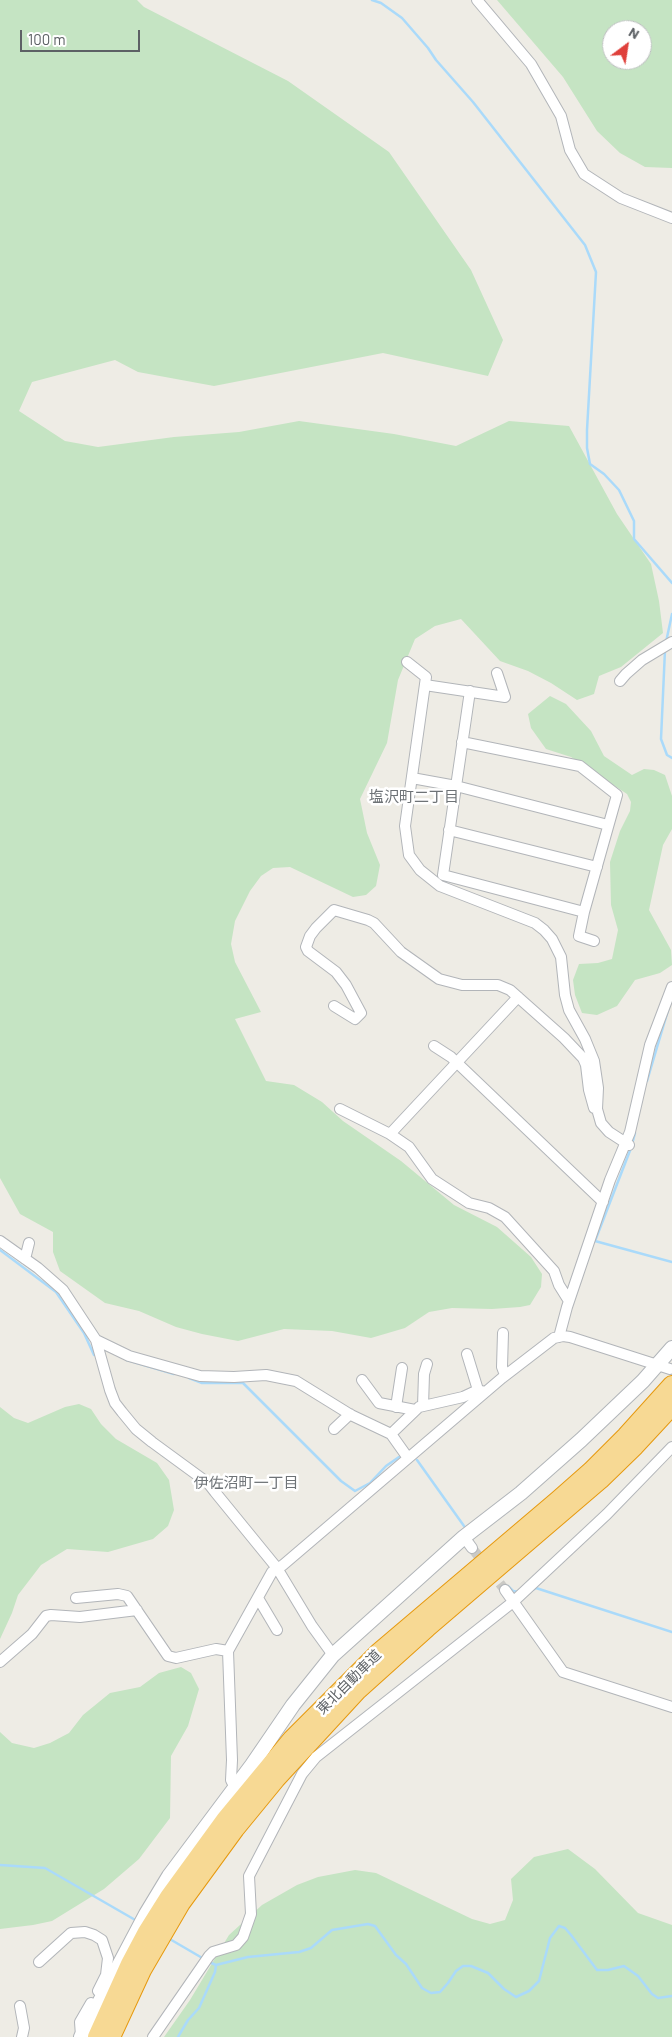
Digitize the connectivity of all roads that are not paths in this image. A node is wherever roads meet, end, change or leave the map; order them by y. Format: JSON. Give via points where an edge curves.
{"nodes":[{"id":1,"x":477,"y":0,"type":"edge"},
{"id":2,"x":672,"y":218,"type":"edge"},
{"id":3,"x":672,"y":642,"type":"edge"},
{"id":4,"x":407,"y":662,"type":"dead end"},
{"id":5,"x":497,"y":673,"type":"dead end"},
{"id":6,"x":620,"y":681,"type":"dead end"},
{"id":7,"x":425,"y":685,"type":"junction"},
{"id":8,"x":470,"y":691,"type":"junction"},
{"id":9,"x":462,"y":742,"type":"junction"},
{"id":10,"x":412,"y":778,"type":"junction"},
{"id":11,"x":456,"y":786,"type":"junction"},
{"id":12,"x":608,"y":825,"type":"junction"},
{"id":13,"x":449,"y":830,"type":"junction"},
{"id":14,"x":597,"y":867,"type":"junction"},
{"id":15,"x":584,"y":912,"type":"junction"},
{"id":16,"x":594,"y":941,"type":"dead end"},
{"id":17,"x":672,"y":987,"type":"edge"},
{"id":18,"x":518,"y":997,"type":"junction"},
{"id":19,"x":334,"y":1006,"type":"dead end"},
{"id":20,"x":434,"y":1046,"type":"dead end"},
{"id":21,"x":456,"y":1063,"type":"junction"},
{"id":22,"x":340,"y":1109,"type":"dead end"},
{"id":23,"x":598,"y":1115,"type":"junction"},
{"id":24,"x":390,"y":1134,"type":"junction"},
{"id":25,"x":628,"y":1144,"type":"junction"},
{"id":26,"x":603,"y":1202,"type":"junction"},
{"id":27,"x":0,"y":1241,"type":"edge"},
{"id":28,"x":29,"y":1243,"type":"dead end"},
{"id":29,"x":25,"y":1259,"type":"junction"},
{"id":30,"x":569,"y":1301,"type":"junction"},
{"id":31,"x":503,"y":1334,"type":"dead end"},
{"id":32,"x":559,"y":1337,"type":"junction"},
{"id":33,"x":96,"y":1340,"type":"junction"},
{"id":34,"x":672,"y":1348,"type":"edge"},
{"id":35,"x":467,"y":1354,"type":"dead end"},
{"id":36,"x":427,"y":1364,"type":"dead end"},
{"id":37,"x":402,"y":1368,"type":"dead end"},
{"id":38,"x":666,"y":1373,"type":"edge"},
{"id":39,"x":505,"y":1375,"type":"junction"},
{"id":40,"x":362,"y":1380,"type":"dead end"},
{"id":41,"x":482,"y":1391,"type":"junction"},
{"id":42,"x":672,"y":1406,"type":"edge"},
{"id":43,"x":396,"y":1407,"type":"junction"},
{"id":44,"x":419,"y":1408,"type":"junction"},
{"id":45,"x":350,"y":1414,"type":"junction"},
{"id":46,"x":334,"y":1430,"type":"dead end"},
{"id":47,"x":391,"y":1434,"type":"junction"},
{"id":48,"x":672,"y":1446,"type":"edge"},
{"id":49,"x":408,"y":1458,"type":"junction"},
{"id":50,"x":464,"y":1537,"type":"junction"},
{"id":51,"x":472,"y":1548,"type":"tunnel mouth"},
{"id":52,"x":277,"y":1568,"type":"junction"},
{"id":53,"x":505,"y":1590,"type":"tunnel mouth"},
{"id":54,"x":91,"y":1597,"type":"junction"},
{"id":55,"x":76,"y":1598,"type":"dead end"},
{"id":56,"x":258,"y":1598,"type":"junction"},
{"id":57,"x":513,"y":1602,"type":"junction"},
{"id":58,"x":137,"y":1610,"type":"junction"},
{"id":59,"x":93,"y":1615,"type":"junction"},
{"id":60,"x":276,"y":1630,"type":"dead end"},
{"id":61,"x":228,"y":1651,"type":"junction"},
{"id":62,"x":333,"y":1655,"type":"junction"},
{"id":63,"x":0,"y":1662,"type":"edge"},
{"id":64,"x":672,"y":1707,"type":"edge"},
{"id":65,"x":235,"y":1788,"type":"junction"},
{"id":66,"x":39,"y":1962,"type":"dead end"},
{"id":67,"x":20,"y":2006,"type":"dead end"},
{"id":68,"x":22,"y":2037,"type":"edge"},
{"id":69,"x":81,"y":2037,"type":"edge"},
{"id":70,"x":97,"y":2037,"type":"edge"},
{"id":71,"x":111,"y":2037,"type":"edge"},
{"id":72,"x":153,"y":2037,"type":"edge"}],
"edges":[{"from":1,"to":2,"type":"street","via":[[531,64],[561,116],[570,150],[584,174],[621,198]]},
{"from":3,"to":6,"type":"street","via":[[647,656]]},
{"from":4,"to":7,"type":"street","via":[[426,677]]},
{"from":5,"to":8,"type":"street","via":[[505,697]]},
{"from":7,"to":8,"type":"street"},
{"from":7,"to":10,"type":"street"},
{"from":8,"to":9,"type":"street"},
{"from":9,"to":11,"type":"street"},
{"from":9,"to":12,"type":"street","via":[[580,766],[617,795]]},
{"from":10,"to":11,"type":"street"},
{"from":10,"to":23,"type":"street","via":[[405,826],[409,855],[414,863],[440,886],[535,923],[558,949],[562,957],[569,1010],[594,1061]]},
{"from":11,"to":12,"type":"street"},
{"from":11,"to":13,"type":"street"},
{"from":12,"to":14,"type":"street"},
{"from":13,"to":14,"type":"street"},
{"from":13,"to":15,"type":"street","via":[[443,875]]},
{"from":14,"to":15,"type":"street"},
{"from":15,"to":16,"type":"street","via":[[580,936]]},
{"from":17,"to":25,"type":"street","via":[[650,1045]]},
{"from":18,"to":19,"type":"street","via":[[498,985],[462,985],[439,979],[401,952],[374,923],[334,910],[316,928],[306,947],[336,972],[360,1013],[355,1019]]},
{"from":18,"to":21,"type":"street"},
{"from":18,"to":23,"type":"street","via":[[582,1058],[592,1104]]},
{"from":20,"to":21,"type":"street"},
{"from":21,"to":24,"type":"street"},
{"from":21,"to":26,"type":"street"},
{"from":22,"to":24,"type":"street"},
{"from":23,"to":25,"type":"street","via":[[608,1132]]},
{"from":24,"to":30,"type":"street","via":[[409,1147],[432,1179],[469,1203],[505,1216],[554,1271],[558,1285]]},
{"from":25,"to":26,"type":"street"},
{"from":26,"to":30,"type":"street"},
{"from":27,"to":29,"type":"street"},
{"from":28,"to":29,"type":"street"},
{"from":29,"to":33,"type":"street","via":[[63,1290]]},
{"from":30,"to":32,"type":"street"},
{"from":31,"to":39,"type":"street","via":[[502,1367]]},
{"from":32,"to":38,"type":"street","via":[[570,1337]]},
{"from":32,"to":39,"type":"street","via":[[543,1345]]},
{"from":33,"to":45,"type":"street","via":[[129,1356],[200,1376],[266,1375],[296,1381]]},
{"from":33,"to":52,"type":"street","via":[[110,1390],[122,1412],[136,1429],[208,1483]]},
{"from":34,"to":38,"type":"street"},
{"from":35,"to":41,"type":"street"},
{"from":36,"to":44,"type":"street"},
{"from":37,"to":43,"type":"street"},
{"from":38,"to":50,"type":"street","via":[[615,1409],[521,1493]]},
{"from":38,"to":70,"type":"highway","name":"東北自動車道","via":[[626,1436],[591,1471],[379,1652],[287,1745],[225,1820],[169,1897],[130,1964]]},
{"from":39,"to":41,"type":"street"},
{"from":40,"to":43,"type":"street","via":[[379,1403]]},
{"from":41,"to":44,"type":"street"},
{"from":41,"to":49,"type":"street"},
{"from":42,"to":71,"type":"highway","name":"東北自動車道","via":[[600,1480],[358,1690],[276,1778],[181,1904],[142,1970]]},
{"from":43,"to":44,"type":"street"},
{"from":44,"to":47,"type":"street"},
{"from":45,"to":46,"type":"street"},
{"from":45,"to":47,"type":"street"},
{"from":47,"to":49,"type":"street"},
{"from":48,"to":57,"type":"street","via":[[607,1514]]},
{"from":49,"to":52,"type":"street"},
{"from":50,"to":51,"type":"street"},
{"from":50,"to":62,"type":"street"},
{"from":52,"to":56,"type":"street"},
{"from":52,"to":62,"type":"street"},
{"from":53,"to":57,"type":"street"},
{"from":54,"to":55,"type":"street"},
{"from":54,"to":58,"type":"street","via":[[127,1596]]},
{"from":54,"to":59,"type":"street"},
{"from":56,"to":60,"type":"street"},
{"from":56,"to":61,"type":"street"},
{"from":57,"to":64,"type":"street","via":[[563,1672]]},
{"from":57,"to":72,"type":"street","via":[[316,1757],[302,1774],[249,1876],[251,1914],[243,1937],[236,1945],[209,1956]]},
{"from":58,"to":59,"type":"street"},
{"from":58,"to":61,"type":"street","via":[[168,1656],[176,1658],[216,1649]]},
{"from":59,"to":63,"type":"street","via":[[46,1616],[32,1634]]},
{"from":61,"to":65,"type":"street","via":[[231,1780]]},
{"from":62,"to":65,"type":"street","via":[[293,1705]]},
{"from":65,"to":69,"type":"street","via":[[168,1876]]},
{"from":66,"to":69,"type":"street","via":[[71,1934],[85,1932],[102,1940],[108,1958],[106,1975],[80,2022]]},
{"from":67,"to":68,"type":"street","via":[[24,2028]]}]}
